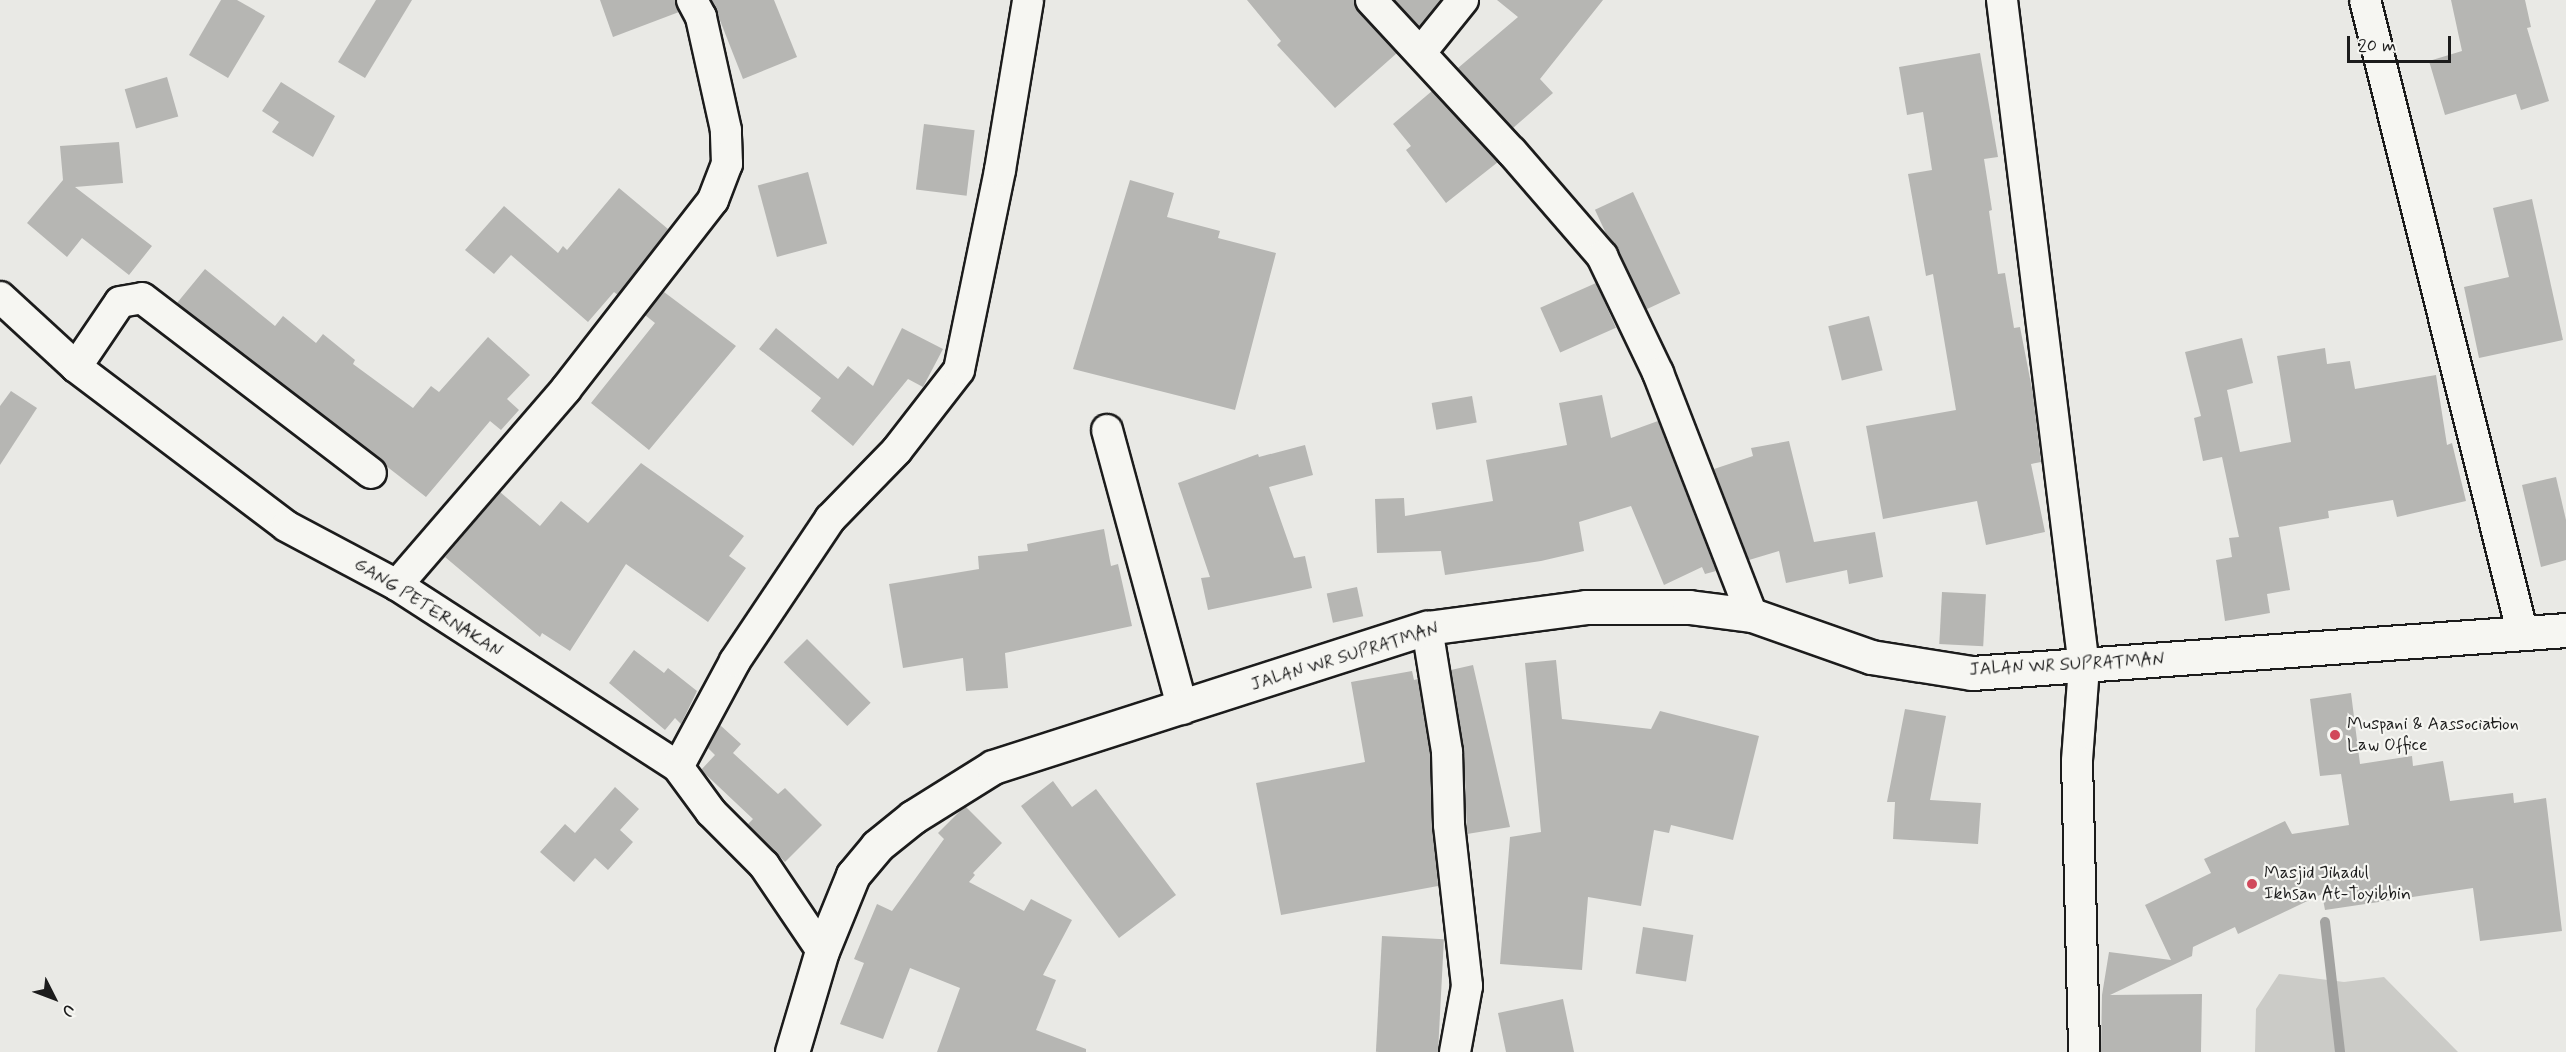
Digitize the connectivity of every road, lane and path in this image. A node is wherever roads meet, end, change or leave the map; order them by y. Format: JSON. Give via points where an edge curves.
{"nodes":[{"id":1,"x":692,"y":0,"type":"edge"},
{"id":2,"x":1028,"y":0,"type":"edge"},
{"id":3,"x":1371,"y":0,"type":"edge"},
{"id":4,"x":1463,"y":0,"type":"edge"},
{"id":5,"x":2002,"y":0,"type":"edge"},
{"id":6,"x":2365,"y":0,"type":"edge"},
{"id":7,"x":1421,"y":52,"type":"junction"},
{"id":8,"x":0,"y":297,"type":"edge"},
{"id":9,"x":76,"y":367,"type":"junction"},
{"id":10,"x":1107,"y":430,"type":"dead end"},
{"id":11,"x":371,"y":473,"type":"dead end"},
{"id":12,"x":397,"y":585,"type":"junction"},
{"id":13,"x":1752,"y":615,"type":"junction"},
{"id":14,"x":1427,"y":628,"type":"junction"},
{"id":15,"x":2566,"y":630,"type":"edge"},
{"id":16,"x":2522,"y":631,"type":"junction"},
{"id":17,"x":2084,"y":667,"type":"junction"},
{"id":18,"x":1183,"y":709,"type":"junction"},
{"id":19,"x":678,"y":767,"type":"junction"},
{"id":20,"x":822,"y":951,"type":"junction"},
{"id":21,"x":792,"y":1052,"type":"edge"},
{"id":22,"x":1455,"y":1052,"type":"edge"},
{"id":23,"x":2084,"y":1052,"type":"edge"}],
"edges":[{"from":1,"to":12,"type":"street","via":[[701,17],[726,130],[727,164],[712,200],[566,389]]},
{"from":2,"to":19,"type":"street","via":[[1000,170],[959,370],[897,450],[830,519],[735,661]]},
{"from":3,"to":7,"type":"street"},
{"from":4,"to":7,"type":"street"},
{"from":5,"to":17,"type":"street"},
{"from":6,"to":16,"type":"street"},
{"from":7,"to":13,"type":"street","via":[[1602,256],[1658,372]]},
{"from":8,"to":9,"type":"street","name":"GANG PETERNAKAN"},
{"from":9,"to":11,"type":"street","via":[[120,302],[142,298]]},
{"from":9,"to":12,"type":"street","name":"GANG PETERNAKAN","via":[[286,526]]},
{"from":10,"to":18,"type":"street"},
{"from":12,"to":19,"type":"street","name":"GANG PETERNAKAN"},
{"from":13,"to":14,"type":"highway","name":"JALAN WR SUPRATMAN","via":[[1689,607],[1586,607]]},
{"from":13,"to":17,"type":"highway","name":"JALAN WR SUPRATMAN","via":[[1871,657],[1972,673]]},
{"from":14,"to":18,"type":"highway","name":"JALAN WR SUPRATMAN"},
{"from":14,"to":22,"type":"street","via":[[1447,752],[1449,825],[1467,986]]},
{"from":15,"to":16,"type":"highway","name":"JALAN WR SUPRATMAN"},
{"from":16,"to":17,"type":"highway","name":"JALAN WR SUPRATMAN"},
{"from":17,"to":23,"type":"street","via":[[2077,761]]},
{"from":18,"to":20,"type":"highway","name":"JALAN WR SUPRATMAN","via":[[993,767],[913,816],[877,846],[854,875]]},
{"from":19,"to":20,"type":"street","name":"GANG PETERNAKAN","via":[[711,812],[764,865]]},
{"from":20,"to":21,"type":"highway","name":"JALAN WR SUPRATMAN"}]}
